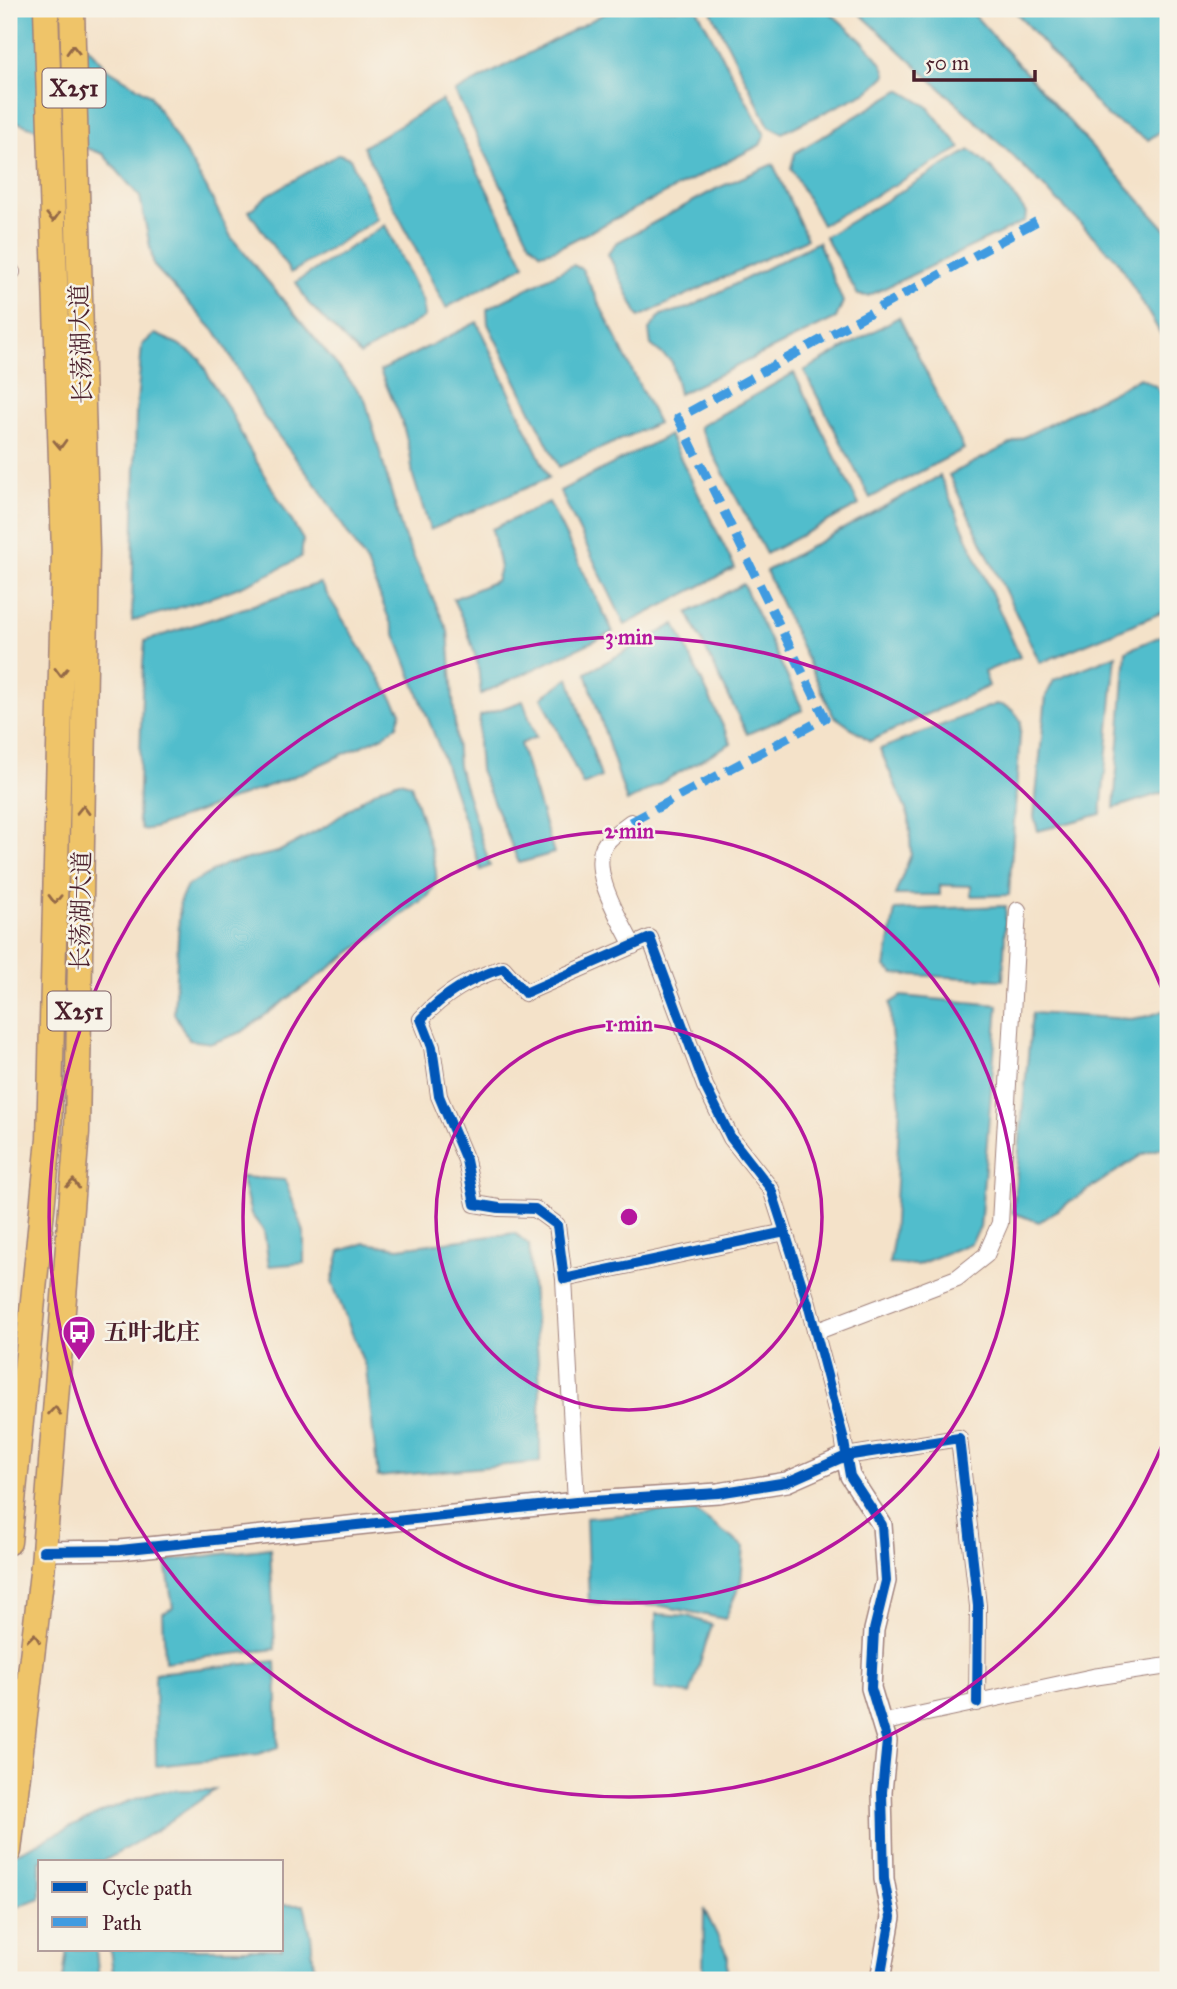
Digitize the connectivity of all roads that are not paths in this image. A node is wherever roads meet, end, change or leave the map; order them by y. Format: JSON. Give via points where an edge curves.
{"nodes":[{"id":1,"x":46,"y":9,"type":"edge"},
{"id":2,"x":72,"y":9,"type":"edge"},
{"id":3,"x":631,"y":822,"type":"dead end"},
{"id":4,"x":1018,"y":910,"type":"dead end"},
{"id":5,"x":633,"y":946,"type":"junction"},
{"id":6,"x":785,"y":1232,"type":"junction"},
{"id":7,"x":564,"y":1279,"type":"junction"},
{"id":8,"x":815,"y":1332,"type":"junction"},
{"id":9,"x":846,"y":1456,"type":"junction"},
{"id":10,"x":576,"y":1502,"type":"junction"},
{"id":11,"x":9,"y":1542,"type":"edge"},
{"id":12,"x":43,"y":1551,"type":"junction"},
{"id":13,"x":1168,"y":1666,"type":"edge"},
{"id":14,"x":977,"y":1703,"type":"junction"},
{"id":15,"x":881,"y":1723,"type":"junction"},
{"id":16,"x":9,"y":1851,"type":"edge"},
{"id":17,"x":880,"y":1980,"type":"edge"}],
"edges":[{"from":1,"to":11,"type":"main road","name":"长荡湖大道","number":"X251","one_way":true,"via":[[64,552],[49,1139]]},
{"from":12,"to":2,"type":"main road","name":"长荡湖大道","number":"X251","one_way":true,"via":[[77,1132],[87,550]]},
{"from":3,"to":5,"type":"street","via":[[606,843],[599,860],[607,891]]},
{"from":4,"to":8,"type":"street","via":[[1000,1223],[986,1255],[957,1278]]},
{"from":5,"to":6,"type":"street","via":[[650,938],[705,1086],[731,1138],[771,1189]]},
{"from":5,"to":7,"type":"street","via":[[525,993],[503,968],[477,976],[437,1001],[421,1019],[432,1047],[439,1096],[466,1160],[475,1203],[535,1209],[557,1226]]},
{"from":6,"to":7,"type":"street"},
{"from":6,"to":8,"type":"street"},
{"from":7,"to":10,"type":"street"},
{"from":8,"to":9,"type":"street"},
{"from":9,"to":10,"type":"street","via":[[787,1482],[718,1493]]},
{"from":9,"to":14,"type":"street","via":[[959,1438],[978,1606]]},
{"from":9,"to":15,"type":"street","via":[[850,1476],[882,1525],[886,1581],[874,1630],[871,1688]]},
{"from":10,"to":12,"type":"street","via":[[120,1549]]},
{"from":16,"to":12,"type":"main road","name":"长荡湖大道","number":"X251","one_way":true},
{"from":13,"to":14,"type":"street"},
{"from":14,"to":15,"type":"street"},
{"from":15,"to":17,"type":"street","via":[[887,1741],[882,1792],[884,1879],[891,1917]]}]}
